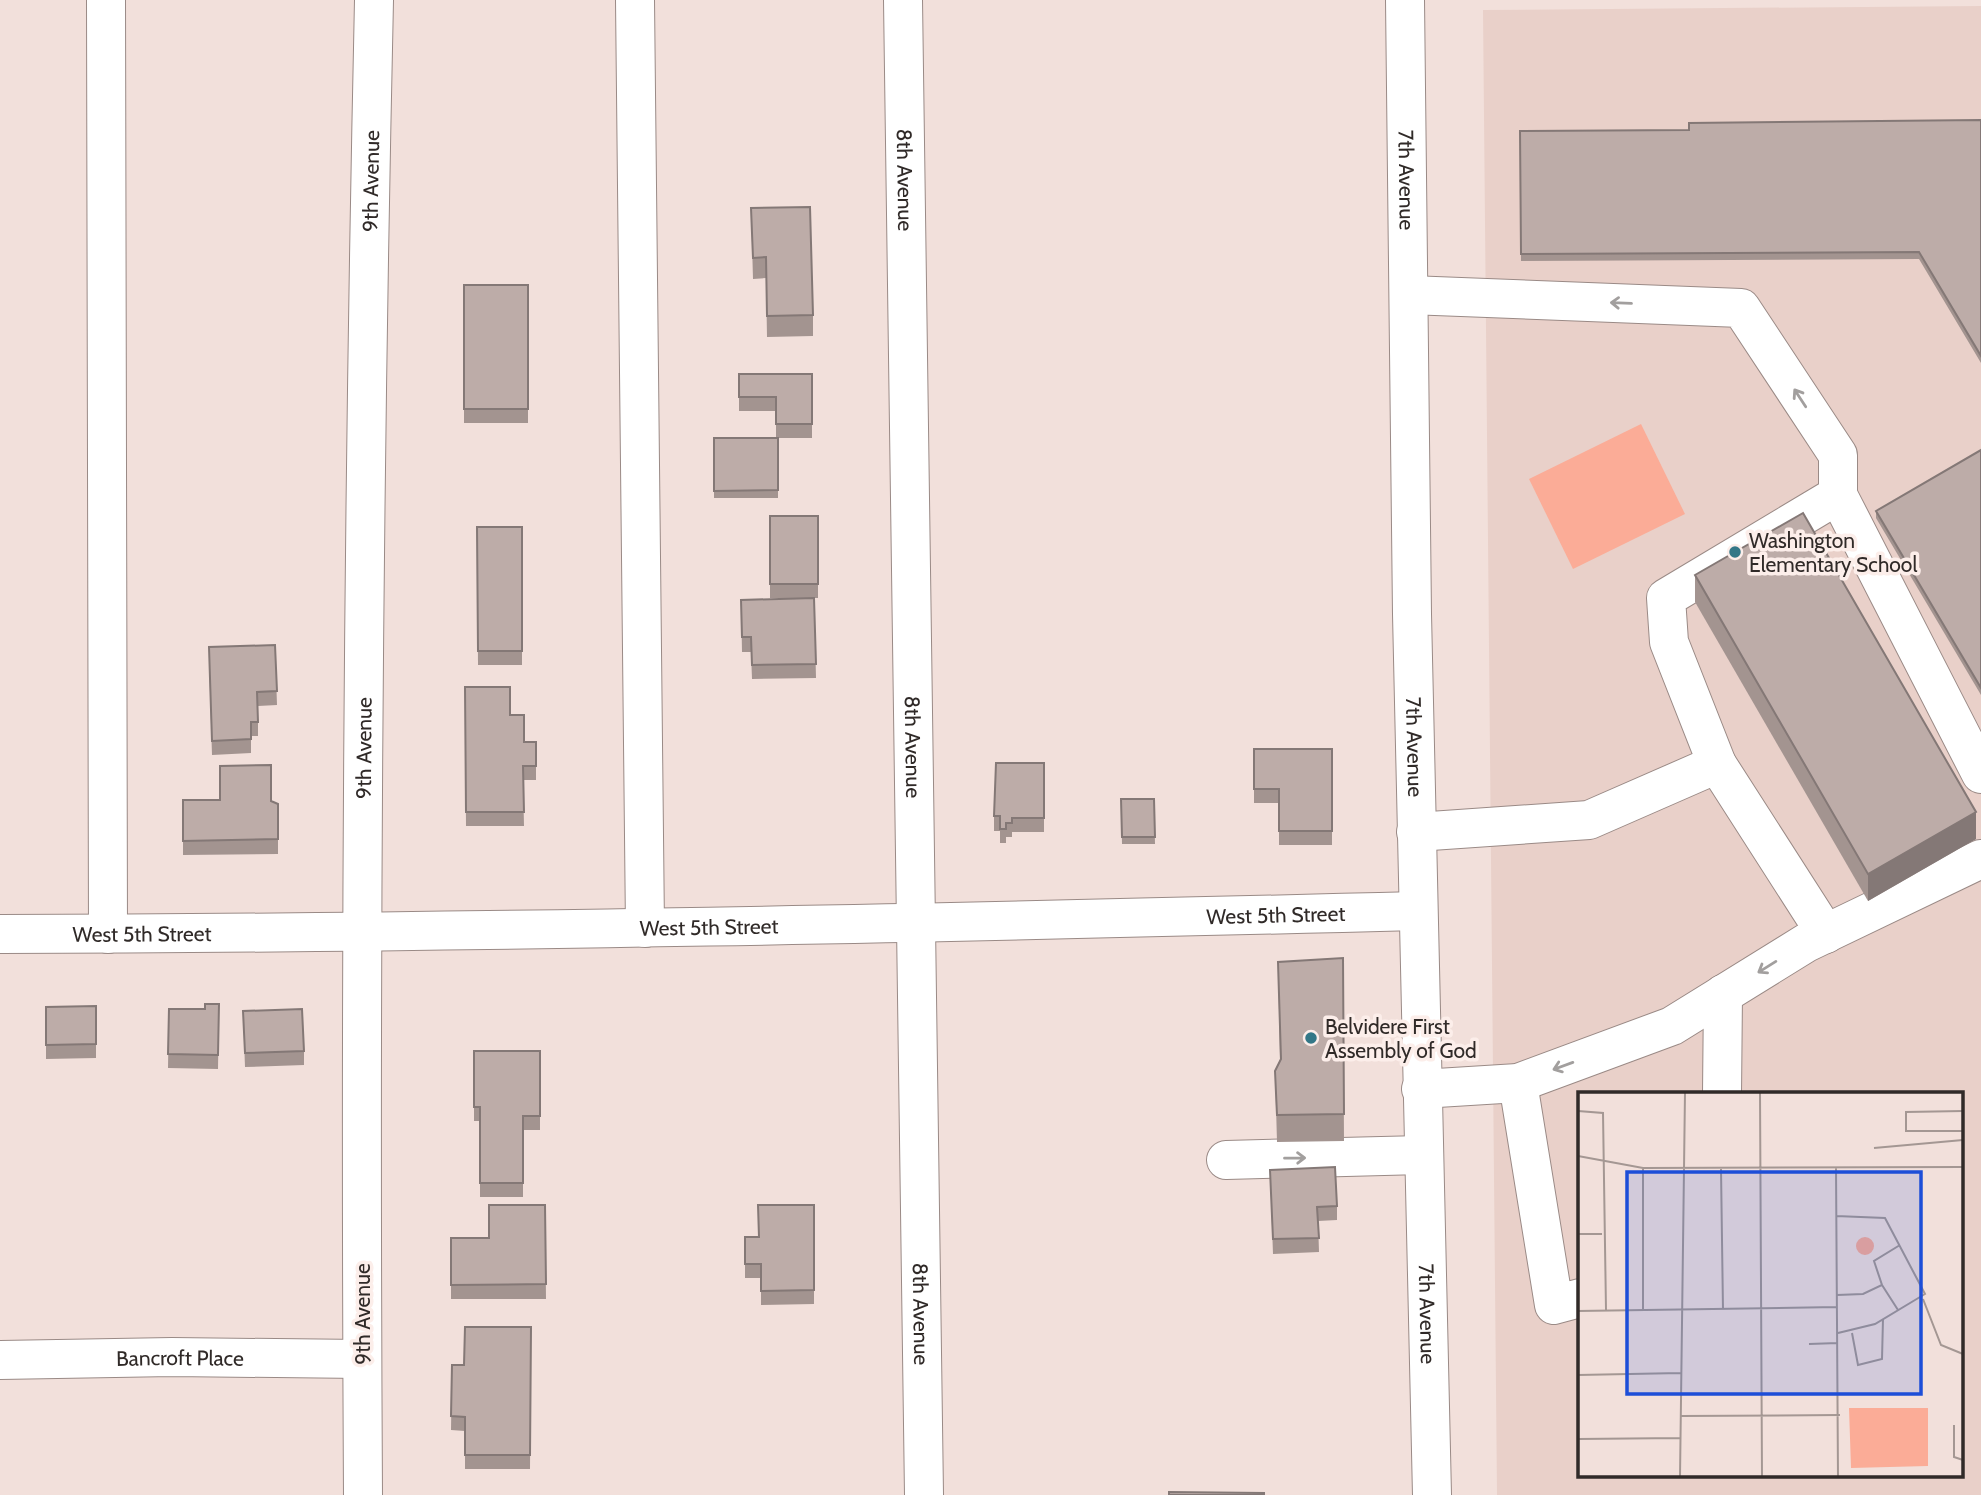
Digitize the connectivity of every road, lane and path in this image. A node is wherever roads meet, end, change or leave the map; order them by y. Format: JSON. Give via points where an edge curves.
{"nodes":[{"id":1,"x":106,"y":0,"type":"edge"},
{"id":2,"x":374,"y":0,"type":"edge"},
{"id":3,"x":635,"y":0,"type":"edge"},
{"id":4,"x":903,"y":0,"type":"edge"},
{"id":5,"x":1405,"y":0,"type":"edge"},
{"id":6,"x":1409,"y":295,"type":"junction"},
{"id":7,"x":1838,"y":495,"type":"junction"},
{"id":8,"x":1717,"y":764,"type":"junction"},
{"id":9,"x":1981,"y":774,"type":"edge"},
{"id":10,"x":1416,"y":832,"type":"junction"},
{"id":11,"x":1981,"y":859,"type":"edge"},
{"id":12,"x":1417,"y":911,"type":"junction"},
{"id":13,"x":916,"y":924,"type":"junction"},
{"id":14,"x":645,"y":928,"type":"junction"},
{"id":15,"x":360,"y":933,"type":"junction"},
{"id":16,"x":0,"y":934,"type":"edge"},
{"id":17,"x":108,"y":934,"type":"junction"},
{"id":18,"x":1826,"y":934,"type":"junction"},
{"id":19,"x":1723,"y":994,"type":"junction"},
{"id":20,"x":1518,"y":1083,"type":"junction"},
{"id":21,"x":1421,"y":1089,"type":"junction"},
{"id":22,"x":1722,"y":1092,"type":"edge"},
{"id":23,"x":1422,"y":1156,"type":"junction"},
{"id":24,"x":1226,"y":1160,"type":"dead end"},
{"id":25,"x":1578,"y":1299,"type":"edge"},
{"id":26,"x":362,"y":1359,"type":"junction"},
{"id":27,"x":0,"y":1360,"type":"edge"},
{"id":28,"x":363,"y":1495,"type":"edge"},
{"id":29,"x":924,"y":1495,"type":"edge"},
{"id":30,"x":1432,"y":1495,"type":"edge"}],
"edges":[{"from":1,"to":17,"type":"street"},
{"from":2,"to":15,"type":"street","name":"9th Avenue"},
{"from":3,"to":14,"type":"street"},
{"from":4,"to":13,"type":"street","name":"8th Avenue"},
{"from":5,"to":6,"type":"street","name":"7th Avenue"},
{"from":7,"to":6,"type":"street","one_way":true,"via":[[1838,455],[1741,308]]},
{"from":6,"to":10,"type":"street","name":"7th Avenue"},
{"from":7,"to":8,"type":"street","via":[[1666,598],[1669,642]]},
{"from":7,"to":9,"type":"street"},
{"from":8,"to":10,"type":"street","via":[[1589,820]]},
{"from":8,"to":18,"type":"street"},
{"from":10,"to":12,"type":"street","name":"7th Avenue"},
{"from":11,"to":18,"type":"street"},
{"from":12,"to":13,"type":"street","name":"West 5th Street","via":[[1214,924]]},
{"from":12,"to":21,"type":"street","name":"7th Avenue"},
{"from":13,"to":14,"type":"street","name":"West 5th Street"},
{"from":13,"to":29,"type":"street","name":"8th Avenue"},
{"from":14,"to":15,"type":"street","name":"West 5th Street"},
{"from":15,"to":17,"type":"street","name":"West 5th Street"},
{"from":15,"to":26,"type":"street","name":"9th Avenue"},
{"from":16,"to":17,"type":"street","name":"West 5th Street"},
{"from":18,"to":19,"type":"street","one_way":true},
{"from":19,"to":20,"type":"street","one_way":true,"via":[[1672,1026]]},
{"from":19,"to":22,"type":"street"},
{"from":20,"to":21,"type":"street"},
{"from":20,"to":25,"type":"street","via":[[1555,1306]]},
{"from":21,"to":23,"type":"street","name":"7th Avenue"},
{"from":24,"to":23,"type":"street","one_way":true},
{"from":23,"to":30,"type":"street","name":"7th Avenue"},
{"from":26,"to":27,"type":"street","name":"Bancroft Place"},
{"from":26,"to":28,"type":"street","name":"9th Avenue"}]}
